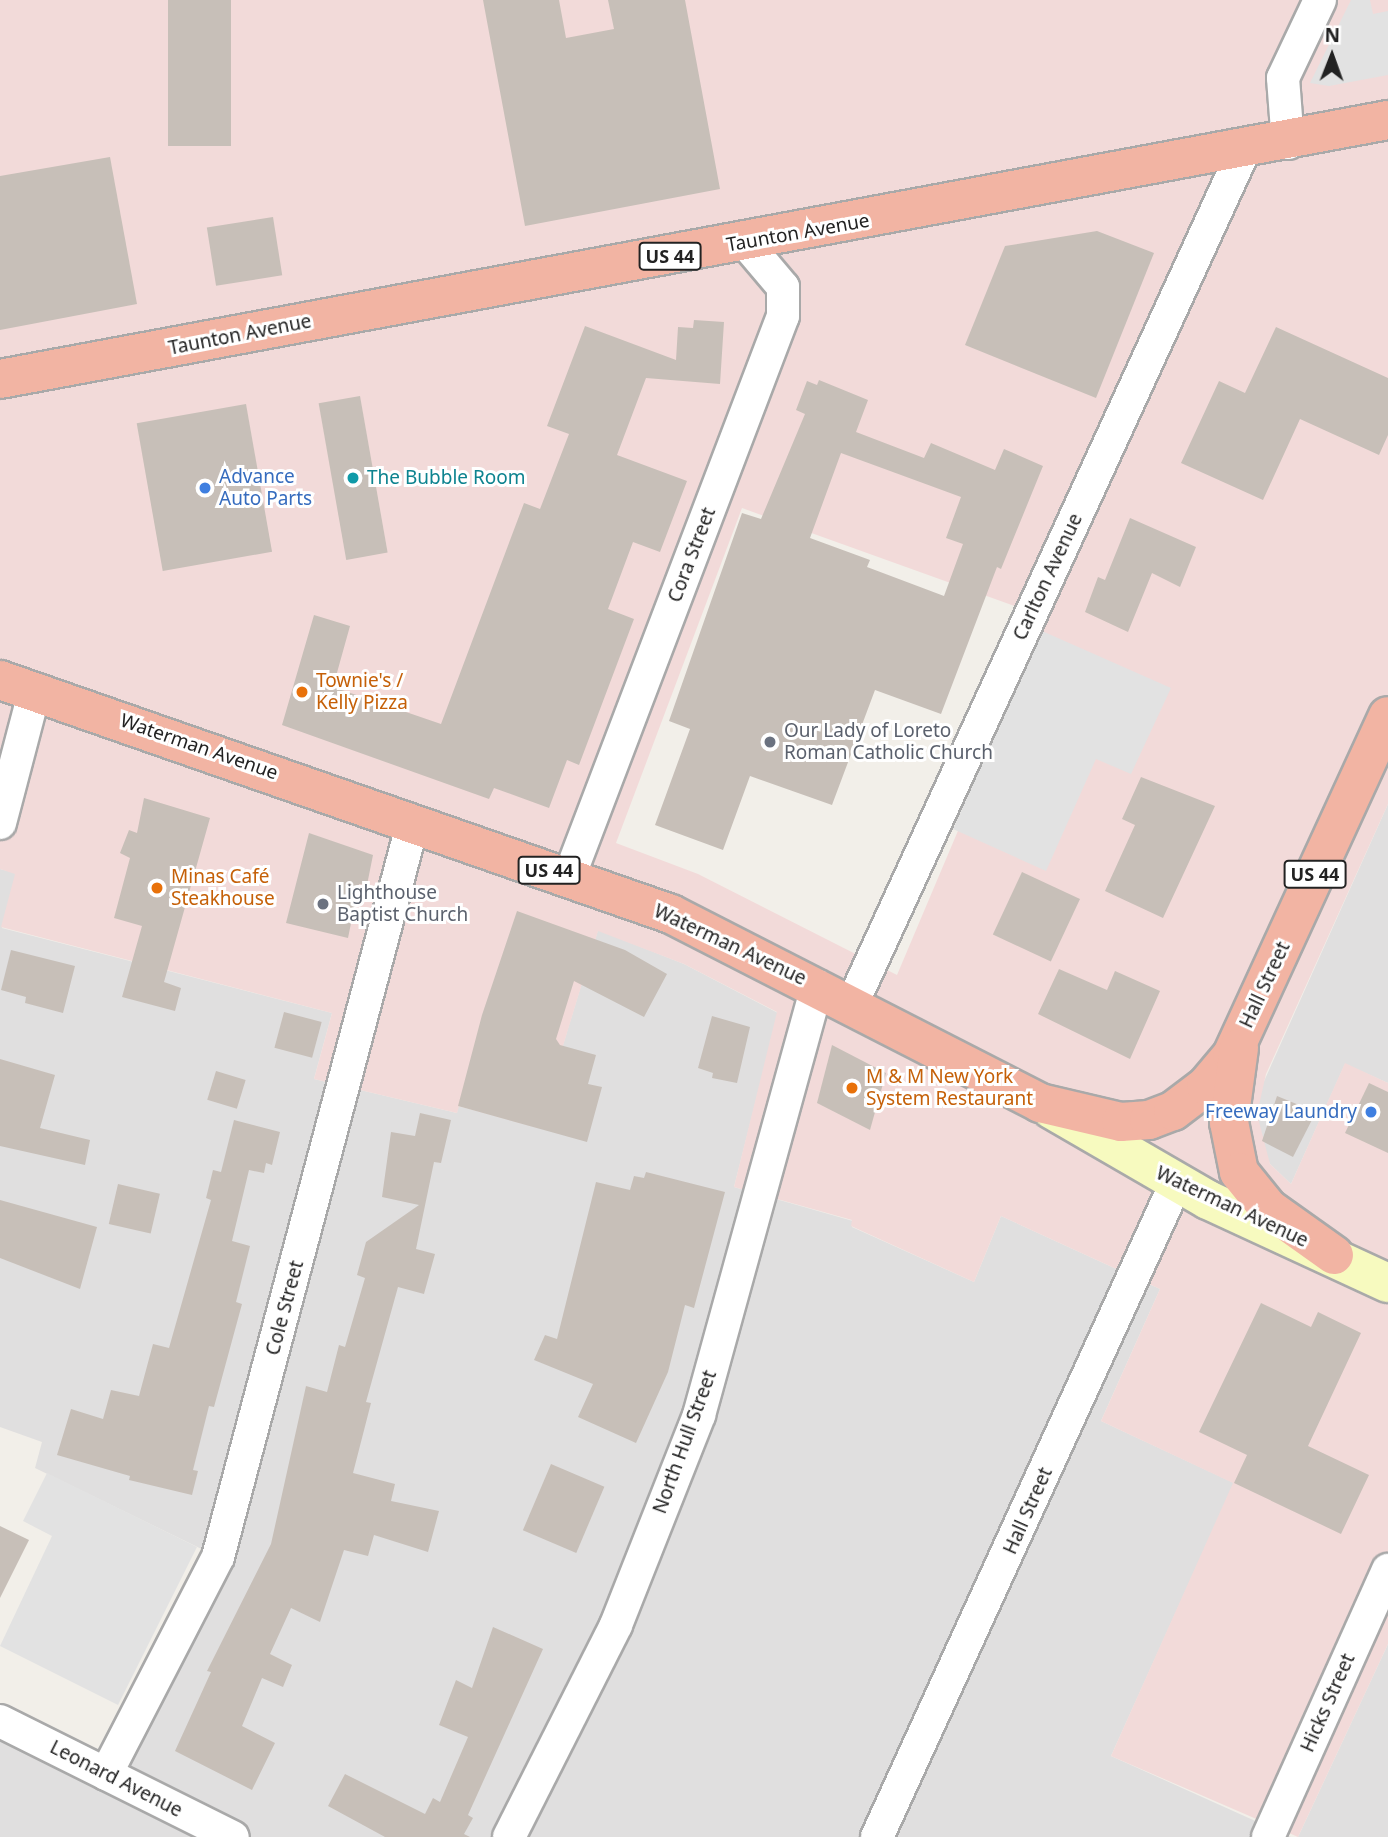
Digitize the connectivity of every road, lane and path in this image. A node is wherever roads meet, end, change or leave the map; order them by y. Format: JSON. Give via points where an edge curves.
{"nodes":[{"id":1,"x":1320,"y":0,"type":"edge"},
{"id":2,"x":1388,"y":120,"type":"edge"},
{"id":3,"x":1388,"y":128,"type":"edge"},
{"id":4,"x":1340,"y":133,"type":"junction"},
{"id":5,"x":1288,"y":143,"type":"junction"},
{"id":6,"x":1244,"y":150,"type":"junction"},
{"id":7,"x":745,"y":242,"type":"junction"},
{"id":8,"x":0,"y":379,"type":"edge"},
{"id":9,"x":0,"y":674,"type":"edge"},
{"id":10,"x":18,"y":685,"type":"edge"},
{"id":11,"x":1388,"y":716,"type":"edge"},
{"id":12,"x":413,"y":822,"type":"junction"},
{"id":13,"x":0,"y":823,"type":"edge"},
{"id":14,"x":569,"y":877,"type":"junction"},
{"id":15,"x":817,"y":986,"type":"junction"},
{"id":16,"x":852,"y":1004,"type":"junction"},
{"id":17,"x":1243,"y":1033,"type":"junction"},
{"id":18,"x":1040,"y":1103,"type":"junction"},
{"id":19,"x":1176,"y":1183,"type":"junction"},
{"id":20,"x":1334,"y":1255,"type":"junction"},
{"id":21,"x":1388,"y":1283,"type":"edge"},
{"id":22,"x":1388,"y":1570,"type":"edge"},
{"id":23,"x":0,"y":1721,"type":"edge"},
{"id":24,"x":106,"y":1774,"type":"junction"},
{"id":25,"x":233,"y":1837,"type":"edge"},
{"id":26,"x":509,"y":1837,"type":"edge"},
{"id":27,"x":877,"y":1837,"type":"edge"},
{"id":28,"x":1268,"y":1837,"type":"edge"}],
"edges":[{"from":1,"to":5,"type":"street","via":[[1283,78]]},
{"from":2,"to":4,"type":"highway","name":"Taunton Avenue","number":"US 44"},
{"from":3,"to":4,"type":"highway"},
{"from":4,"to":5,"type":"highway","name":"Taunton Avenue","number":"US 44"},
{"from":5,"to":6,"type":"highway","name":"Taunton Avenue","number":"US 44"},
{"from":6,"to":7,"type":"highway","name":"Taunton Avenue","number":"US 44"},
{"from":6,"to":16,"type":"street","name":"Carlton Avenue"},
{"from":7,"to":8,"type":"highway","name":"Taunton Avenue","number":"US 44"},
{"from":7,"to":14,"type":"street","name":"Cora Street","via":[[783,287],[783,316]]},
{"from":9,"to":10,"type":"highway","number":"US 44"},
{"from":10,"to":12,"type":"highway","name":"Waterman Avenue","number":"US 44"},
{"from":10,"to":13,"type":"street"},
{"from":11,"to":17,"type":"highway","name":"Hall Street","number":"US 44"},
{"from":12,"to":14,"type":"highway","name":"Waterman Avenue","number":"US 44"},
{"from":12,"to":24,"type":"street","name":"Cole Street","via":[[218,1557]]},
{"from":14,"to":15,"type":"highway","name":"Waterman Avenue","number":"US 44","via":[[692,923]]},
{"from":15,"to":16,"type":"highway","name":"Waterman Avenue","number":"US 44"},
{"from":15,"to":26,"type":"street","name":"North Hull Street","via":[[699,1415],[616,1625]]},
{"from":16,"to":18,"type":"highway","name":"Waterman Avenue","number":"US 44"},
{"from":17,"to":18,"type":"highway","name":"Hall Street","number":"US 44","via":[[1232,1055],[1206,1086],[1161,1117],[1105,1121]]},
{"from":17,"to":20,"type":"highway","via":[[1229,1122],[1239,1172],[1268,1208]]},
{"from":18,"to":19,"type":"main road","name":"Waterman Avenue"},
{"from":19,"to":20,"type":"main road","name":"Waterman Avenue"},
{"from":19,"to":27,"type":"street","name":"Hall Street"},
{"from":20,"to":21,"type":"main road","name":"Waterman Avenue"},
{"from":22,"to":28,"type":"street","name":"Hicks Street"},
{"from":23,"to":24,"type":"street","name":"Leonard Avenue"},
{"from":24,"to":25,"type":"street","name":"Leonard Avenue"}]}
